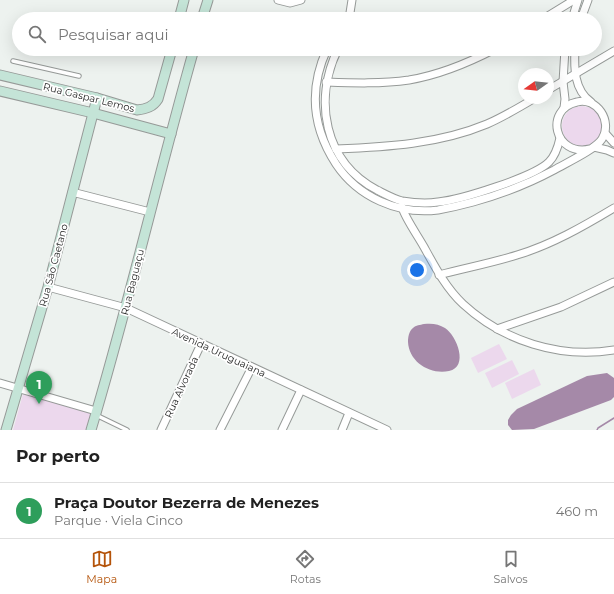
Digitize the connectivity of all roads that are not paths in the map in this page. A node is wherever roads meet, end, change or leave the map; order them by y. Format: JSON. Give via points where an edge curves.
{"nodes":[{"id":1,"x":184,"y":0,"type":"edge"},
{"id":2,"x":208,"y":0,"type":"edge"},
{"id":3,"x":213,"y":0,"type":"edge"},
{"id":4,"x":278,"y":0,"type":"edge"},
{"id":5,"x":301,"y":0,"type":"edge"},
{"id":6,"x":352,"y":0,"type":"edge"},
{"id":7,"x":574,"y":0,"type":"edge"},
{"id":8,"x":578,"y":0,"type":"edge"},
{"id":9,"x":588,"y":0,"type":"edge"},
{"id":10,"x":181,"y":12,"type":"edge"},
{"id":11,"x":204,"y":12,"type":"edge"},
{"id":12,"x":206,"y":12,"type":"edge"},
{"id":13,"x":350,"y":12,"type":"edge"},
{"id":14,"x":554,"y":12,"type":"edge"},
{"id":15,"x":574,"y":12,"type":"edge"},
{"id":16,"x":584,"y":12,"type":"edge"},
{"id":17,"x":614,"y":51,"type":"edge"},
{"id":18,"x":170,"y":56,"type":"edge"},
{"id":19,"x":192,"y":56,"type":"edge"},
{"id":20,"x":324,"y":56,"type":"edge"},
{"id":21,"x":335,"y":56,"type":"edge"},
{"id":22,"x":479,"y":56,"type":"edge"},
{"id":23,"x":565,"y":56,"type":"edge"},
{"id":24,"x":575,"y":56,"type":"edge"},
{"id":25,"x":14,"y":61,"type":"dead end"},
{"id":26,"x":320,"y":65,"type":"junction"},
{"id":27,"x":330,"y":68,"type":"junction"},
{"id":28,"x":575,"y":74,"type":"junction"},
{"id":29,"x":0,"y":75,"type":"edge"},
{"id":30,"x":79,"y":76,"type":"dead end"},
{"id":31,"x":326,"y":82,"type":"junction"},
{"id":32,"x":563,"y":82,"type":"junction"},
{"id":33,"x":554,"y":87,"type":"edge"},
{"id":34,"x":0,"y":91,"type":"edge"},
{"id":35,"x":97,"y":98,"type":"junction"},
{"id":36,"x":524,"y":104,"type":"edge"},
{"id":37,"x":594,"y":104,"type":"junction"},
{"id":38,"x":564,"y":108,"type":"junction"},
{"id":39,"x":93,"y":113,"type":"junction"},
{"id":40,"x":614,"y":122,"type":"edge"},
{"id":41,"x":606,"y":129,"type":"junction"},
{"id":42,"x":329,"y":130,"type":"junction"},
{"id":43,"x":321,"y":132,"type":"junction"},
{"id":44,"x":171,"y":134,"type":"junction"},
{"id":45,"x":560,"y":138,"type":"junction"},
{"id":46,"x":614,"y":143,"type":"edge"},
{"id":47,"x":592,"y":148,"type":"junction"},
{"id":48,"x":336,"y":149,"type":"junction"},
{"id":49,"x":614,"y":153,"type":"edge"},
{"id":50,"x":72,"y":192,"type":"junction"},
{"id":51,"x":401,"y":201,"type":"junction"},
{"id":52,"x":614,"y":208,"type":"edge"},
{"id":53,"x":402,"y":209,"type":"junction"},
{"id":54,"x":150,"y":212,"type":"junction"},
{"id":55,"x":439,"y":275,"type":"junction"},
{"id":56,"x":614,"y":282,"type":"edge"},
{"id":57,"x":48,"y":287,"type":"junction"},
{"id":58,"x":126,"y":308,"type":"junction"},
{"id":59,"x":498,"y":330,"type":"junction"},
{"id":60,"x":201,"y":344,"type":"junction"},
{"id":61,"x":614,"y":350,"type":"edge"},
{"id":62,"x":252,"y":367,"type":"junction"},
{"id":63,"x":0,"y":383,"type":"edge"},
{"id":64,"x":18,"y":388,"type":"junction"},
{"id":65,"x":301,"y":390,"type":"junction"},
{"id":66,"x":96,"y":413,"type":"junction"},
{"id":67,"x":349,"y":413,"type":"junction"},
{"id":68,"x":6,"y":430,"type":"edge"},
{"id":69,"x":91,"y":430,"type":"edge"},
{"id":70,"x":127,"y":430,"type":"edge"},
{"id":71,"x":161,"y":430,"type":"edge"},
{"id":72,"x":220,"y":430,"type":"edge"},
{"id":73,"x":282,"y":430,"type":"edge"},
{"id":74,"x":342,"y":430,"type":"edge"},
{"id":75,"x":387,"y":430,"type":"edge"}],
"edges":[{"from":1,"to":10,"type":"main road"},
{"from":2,"to":11,"type":"main road"},
{"from":3,"to":12,"type":"street"},
{"from":4,"to":5,"type":"street","via":[[290,3]]},
{"from":6,"to":13,"type":"street"},
{"from":7,"to":14,"type":"street"},
{"from":8,"to":15,"type":"street"},
{"from":9,"to":16,"type":"street"},
{"from":17,"to":28,"type":"street"},
{"from":18,"to":35,"type":"main road","name":"Rua Gaspar Lemos","via":[[160,94],[150,107],[137,110]]},
{"from":19,"to":44,"type":"main road","name":"Rua Baguaçu"},
{"from":20,"to":26,"type":"street"},
{"from":21,"to":27,"type":"street"},
{"from":22,"to":31,"type":"street","via":[[452,68],[410,80],[366,84]]},
{"from":23,"to":32,"type":"street"},
{"from":24,"to":28,"type":"street"},
{"from":25,"to":30,"type":"lane"},
{"from":26,"to":27,"type":"street"},
{"from":26,"to":43,"type":"street","via":[[315,100]]},
{"from":27,"to":31,"type":"street"},
{"from":28,"to":32,"type":"street"},
{"from":28,"to":37,"type":"street","via":[[582,93]]},
{"from":29,"to":35,"type":"main road","name":"Rua Gaspar Lemos"},
{"from":31,"to":42,"type":"street","via":[[325,110]]},
{"from":32,"to":33,"type":"street"},
{"from":32,"to":38,"type":"street"},
{"from":34,"to":39,"type":"main road","name":"Rua Gaspar Lemos"},
{"from":35,"to":39,"type":"main road","name":"Rua São Caetano"},
{"from":36,"to":48,"type":"street","via":[[486,124],[443,138],[411,144]]},
{"from":37,"to":38,"type":"street","via":[[579,101]]},
{"from":37,"to":41,"type":"street","via":[[605,118]]},
{"from":38,"to":45,"type":"street","via":[[557,122]]},
{"from":39,"to":44,"type":"main road","name":"Rua Gaspar Lemos"},
{"from":39,"to":50,"type":"main road","name":"Rua São Caetano"},
{"from":40,"to":41,"type":"street"},
{"from":41,"to":46,"type":"street"},
{"from":41,"to":47,"type":"street","via":[[603,138]]},
{"from":42,"to":43,"type":"street"},
{"from":42,"to":48,"type":"street"},
{"from":43,"to":53,"type":"street","via":[[330,154],[353,184],[385,204]]},
{"from":44,"to":54,"type":"main road","name":"Rua Baguaçu"},
{"from":45,"to":47,"type":"street","via":[[570,148]]},
{"from":45,"to":51,"type":"street","via":[[550,162],[514,180],[440,202]]},
{"from":47,"to":49,"type":"street"},
{"from":47,"to":53,"type":"street","via":[[520,187],[493,196],[438,210]]},
{"from":48,"to":51,"type":"street","via":[[362,182]]},
{"from":50,"to":54,"type":"street"},
{"from":50,"to":57,"type":"main road","name":"Rua São Caetano"},
{"from":51,"to":53,"type":"street"},
{"from":52,"to":55,"type":"street","via":[[556,240],[518,255]]},
{"from":53,"to":55,"type":"street"},
{"from":54,"to":58,"type":"main road","name":"Rua Baguaçu"},
{"from":55,"to":59,"type":"street","via":[[462,303]]},
{"from":56,"to":59,"type":"street","via":[[560,307]]},
{"from":57,"to":58,"type":"street","name":"Avenida Uruguaiana"},
{"from":57,"to":64,"type":"main road","name":"Rua São Caetano"},
{"from":58,"to":60,"type":"street","name":"Avenida Uruguaiana"},
{"from":58,"to":66,"type":"main road","name":"Rua Baguaçu"},
{"from":59,"to":61,"type":"street","via":[[538,346],[567,352],[597,353]]},
{"from":60,"to":62,"type":"street","name":"Avenida Uruguaiana"},
{"from":60,"to":71,"type":"street","name":"Rua Alvorada"},
{"from":62,"to":65,"type":"street","name":"Avenida Uruguaiana"},
{"from":62,"to":72,"type":"street"},
{"from":63,"to":64,"type":"street"},
{"from":64,"to":66,"type":"street"},
{"from":64,"to":68,"type":"main road","name":"Rua São Caetano"},
{"from":65,"to":67,"type":"street","name":"Avenida Uruguaiana"},
{"from":65,"to":73,"type":"street"},
{"from":66,"to":69,"type":"main road","name":"Rua Baguaçu"},
{"from":66,"to":70,"type":"lane"},
{"from":67,"to":74,"type":"street"},
{"from":67,"to":75,"type":"street","name":"Avenida Uruguaiana"}]}
